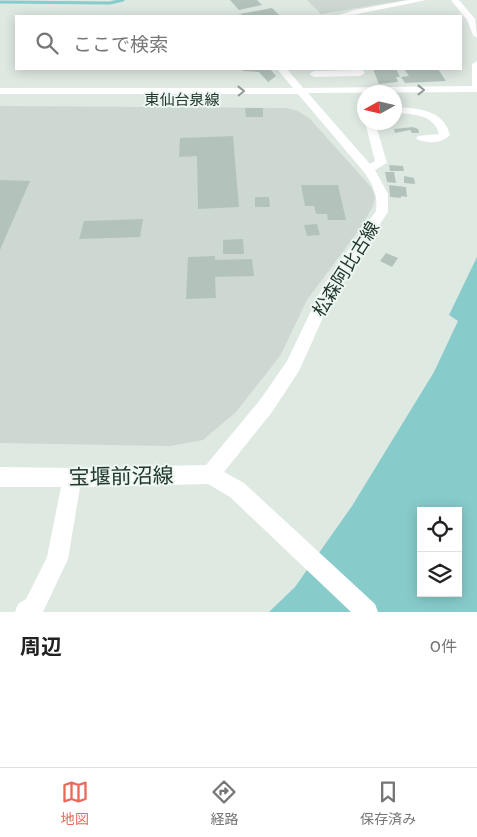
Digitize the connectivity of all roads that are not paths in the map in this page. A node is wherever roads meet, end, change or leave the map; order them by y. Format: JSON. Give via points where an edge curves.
{"nodes":[{"id":1,"x":422,"y":0,"type":"edge"},
{"id":2,"x":455,"y":0,"type":"edge"},
{"id":3,"x":344,"y":15,"type":"edge"},
{"id":4,"x":477,"y":35,"type":"edge"},
{"id":5,"x":477,"y":64,"type":"edge"},
{"id":6,"x":283,"y":70,"type":"edge"},
{"id":7,"x":358,"y":70,"type":"edge"},
{"id":8,"x":314,"y":74,"type":"dead end"},
{"id":9,"x":477,"y":89,"type":"edge"},
{"id":10,"x":0,"y":90,"type":"edge"},
{"id":11,"x":306,"y":95,"type":"junction"},
{"id":12,"x":477,"y":98,"type":"edge"},
{"id":13,"x":0,"y":99,"type":"edge"},
{"id":14,"x":357,"y":99,"type":"edge"},
{"id":15,"x":402,"y":99,"type":"edge"},
{"id":16,"x":402,"y":110,"type":"edge"},
{"id":17,"x":372,"y":130,"type":"edge"},
{"id":18,"x":422,"y":138,"type":"dead end"},
{"id":19,"x":368,"y":169,"type":"junction"},
{"id":20,"x":210,"y":474,"type":"junction"},
{"id":21,"x":0,"y":477,"type":"edge"},
{"id":22,"x":72,"y":478,"type":"junction"},
{"id":23,"x":26,"y":612,"type":"edge"},
{"id":24,"x":366,"y":612,"type":"edge"}],
"edges":[{"from":1,"to":3,"type":"street"},
{"from":2,"to":4,"type":"street","via":[[471,19]]},
{"from":5,"to":9,"type":"street"},
{"from":6,"to":11,"type":"street","name":"松森阿比古線"},
{"from":7,"to":8,"type":"street","via":[[360,73]]},
{"from":11,"to":9,"type":"street","one_way":true},
{"from":10,"to":11,"type":"street","one_way":true},
{"from":11,"to":13,"type":"street","name":"東仙台泉線"},
{"from":11,"to":14,"type":"street","name":"東仙台泉線"},
{"from":11,"to":19,"type":"street","name":"松森阿比古線"},
{"from":12,"to":15,"type":"street"},
{"from":16,"to":18,"type":"street","via":[[430,115],[439,120],[445,135],[441,139]]},
{"from":17,"to":19,"type":"street","via":[[381,163]]},
{"from":19,"to":20,"type":"street","name":"松森阿比古線","via":[[384,198],[382,212],[328,290],[293,366],[266,406]]},
{"from":20,"to":22,"type":"street","name":"宝堰前沼線"},
{"from":20,"to":24,"type":"street","via":[[238,490]]},
{"from":21,"to":22,"type":"street","name":"宝堰前沼線"},
{"from":22,"to":23,"type":"street","via":[[57,559],[34,607]]}]}
